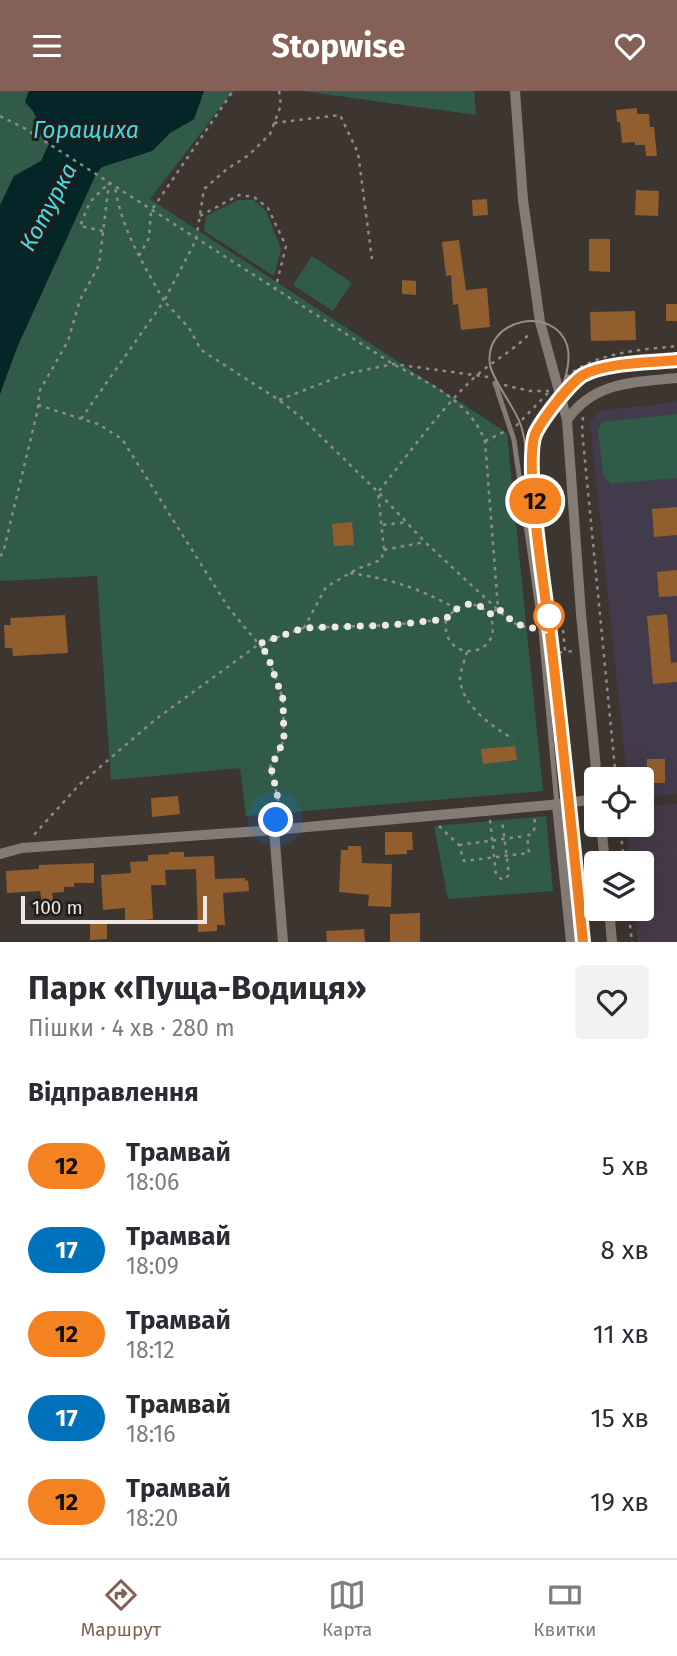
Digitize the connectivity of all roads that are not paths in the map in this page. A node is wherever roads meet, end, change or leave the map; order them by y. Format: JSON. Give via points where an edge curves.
{"nodes":[{"id":1,"x":515,"y":91,"type":"edge"},
{"id":2,"x":677,"y":378,"type":"edge"},
{"id":3,"x":495,"y":383,"type":"road end"},
{"id":4,"x":567,"y":420,"type":"junction"},
{"id":5,"x":596,"y":767,"type":"edge"},
{"id":6,"x":584,"y":801,"type":"edge"},
{"id":7,"x":557,"y":805,"type":"junction"},
{"id":8,"x":274,"y":830,"type":"junction"},
{"id":9,"x":0,"y":854,"type":"edge"},
{"id":10,"x":610,"y":921,"type":"edge"},
{"id":11,"x":283,"y":942,"type":"edge"},
{"id":12,"x":571,"y":942,"type":"edge"},
{"id":13,"x":612,"y":942,"type":"edge"}],
"edges":[{"from":1,"to":4,"type":"street","via":[[523,200],[540,322]]},
{"from":2,"to":4,"type":"street","via":[[622,384],[591,395]]},
{"from":3,"to":7,"type":"lane","via":[[514,440],[541,630]]},
{"from":4,"to":5,"type":"street"},
{"from":6,"to":7,"type":"street"},
{"from":7,"to":8,"type":"street"},
{"from":7,"to":12,"type":"street"},
{"from":8,"to":9,"type":"street","via":[[22,848]]},
{"from":8,"to":11,"type":"street"},
{"from":10,"to":13,"type":"street"}]}
